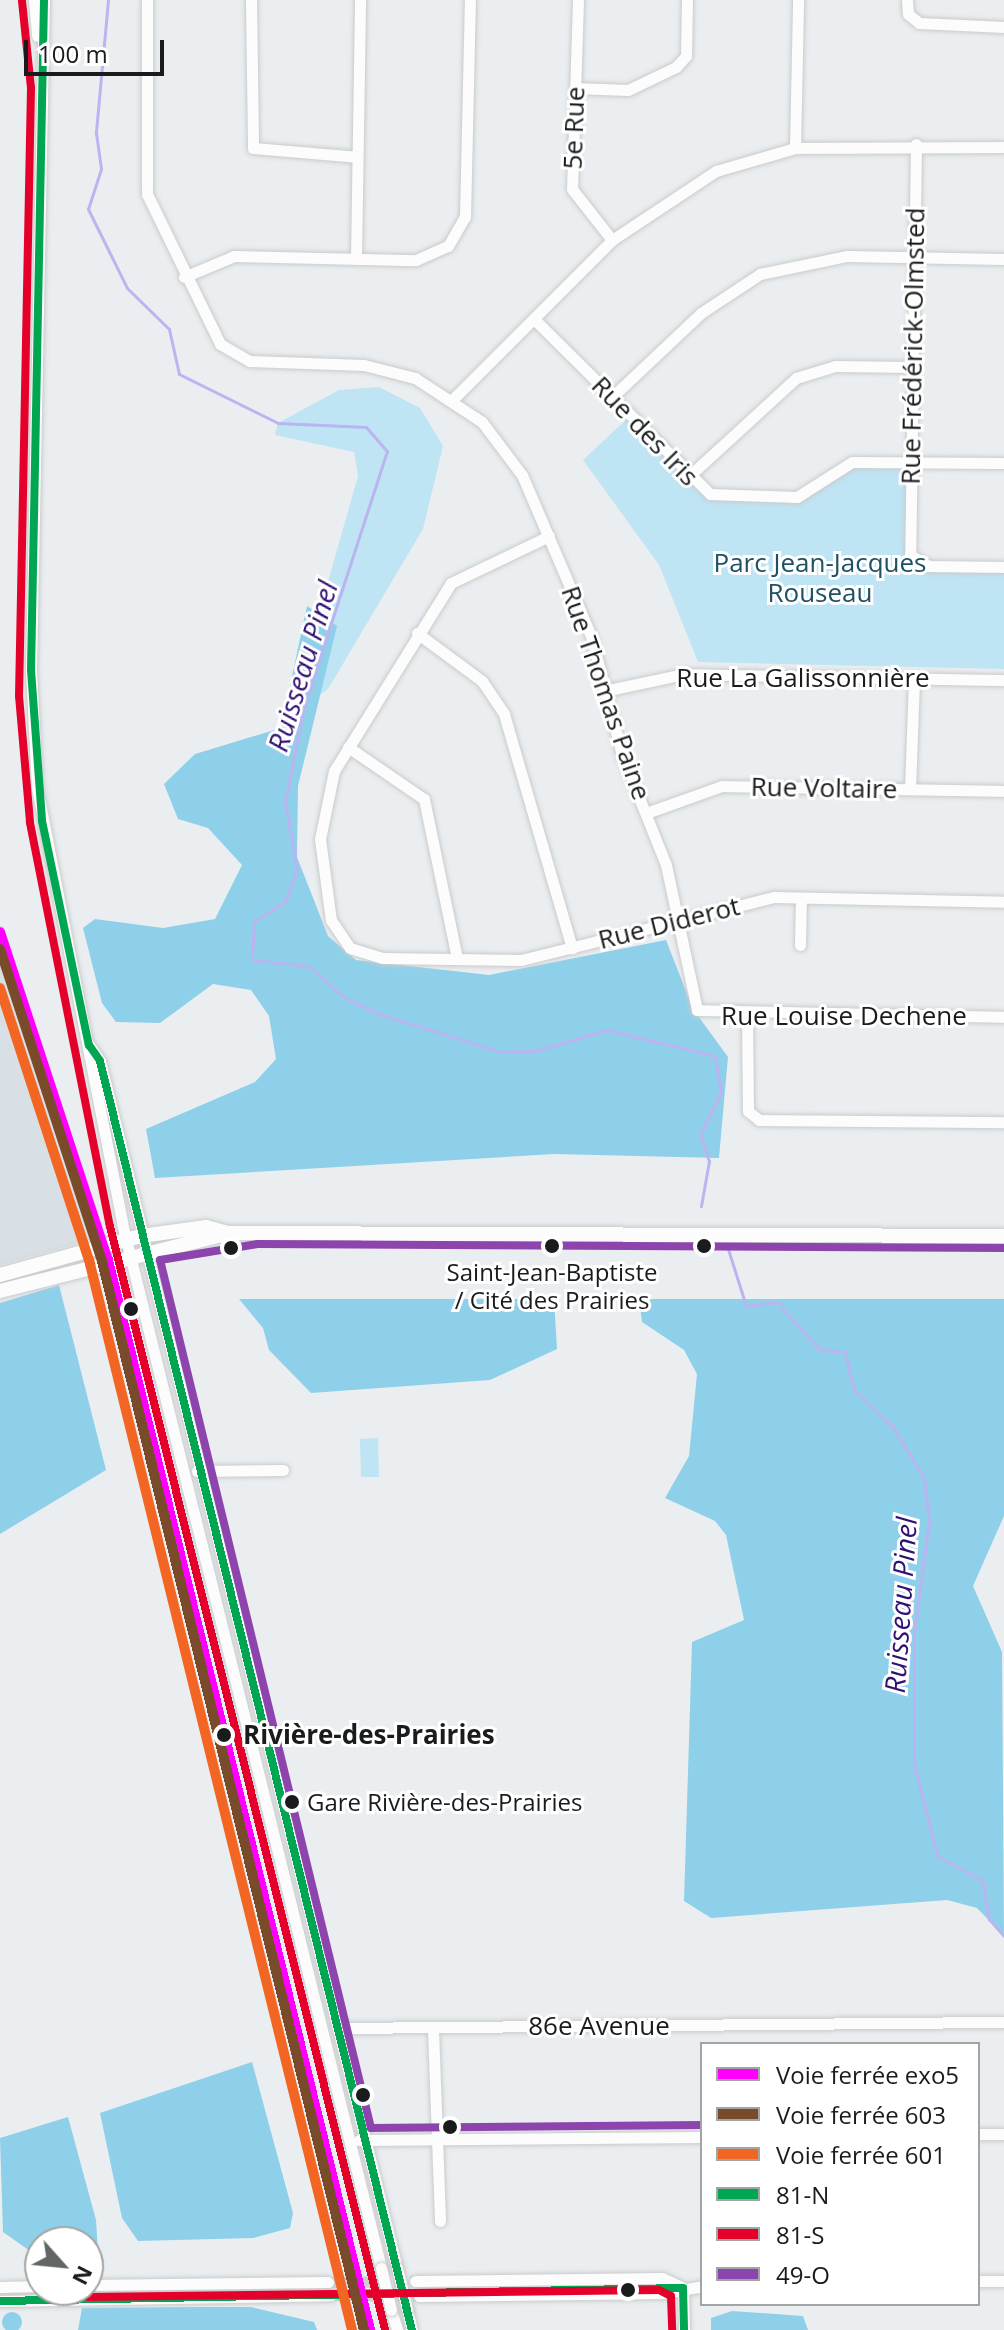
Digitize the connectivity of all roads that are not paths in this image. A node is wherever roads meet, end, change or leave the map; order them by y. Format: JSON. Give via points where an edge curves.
{"nodes":[{"id":1,"x":34,"y":0,"type":"edge"},
{"id":2,"x":44,"y":0,"type":"edge"},
{"id":3,"x":147,"y":0,"type":"edge"},
{"id":4,"x":251,"y":0,"type":"edge"},
{"id":5,"x":360,"y":0,"type":"edge"},
{"id":6,"x":470,"y":0,"type":"edge"},
{"id":7,"x":578,"y":0,"type":"edge"},
{"id":8,"x":687,"y":0,"type":"edge"},
{"id":9,"x":798,"y":0,"type":"edge"},
{"id":10,"x":907,"y":0,"type":"edge"},
{"id":11,"x":1004,"y":27,"type":"edge"},
{"id":12,"x":43,"y":88,"type":"junction"},
{"id":13,"x":575,"y":88,"type":"junction"},
{"id":14,"x":916,"y":144,"type":"junction"},
{"id":15,"x":1004,"y":147,"type":"edge"},
{"id":16,"x":795,"y":148,"type":"junction"},
{"id":17,"x":357,"y":157,"type":"junction"},
{"id":18,"x":612,"y":240,"type":"junction"},
{"id":19,"x":914,"y":256,"type":"junction"},
{"id":20,"x":356,"y":259,"type":"junction"},
{"id":21,"x":1004,"y":259,"type":"edge"},
{"id":22,"x":184,"y":277,"type":"junction"},
{"id":23,"x":535,"y":320,"type":"junction"},
{"id":24,"x":912,"y":367,"type":"junction"},
{"id":25,"x":612,"y":397,"type":"junction"},
{"id":26,"x":454,"y":398,"type":"junction"},
{"id":27,"x":911,"y":460,"type":"junction"},
{"id":28,"x":1004,"y":463,"type":"edge"},
{"id":29,"x":687,"y":478,"type":"junction"},
{"id":30,"x":549,"y":536,"type":"junction"},
{"id":31,"x":1004,"y":567,"type":"edge"},
{"id":32,"x":417,"y":633,"type":"junction"},
{"id":33,"x":914,"y":679,"type":"junction"},
{"id":34,"x":1004,"y":680,"type":"edge"},
{"id":35,"x":604,"y":691,"type":"junction"},
{"id":36,"x":348,"y":747,"type":"junction"},
{"id":37,"x":910,"y":789,"type":"junction"},
{"id":38,"x":1004,"y":791,"type":"edge"},
{"id":39,"x":649,"y":812,"type":"junction"},
{"id":40,"x":801,"y":898,"type":"junction"},
{"id":41,"x":1004,"y":902,"type":"edge"},
{"id":42,"x":681,"y":918,"type":"junction"},
{"id":43,"x":800,"y":945,"type":"dead end"},
{"id":44,"x":572,"y":948,"type":"junction"},
{"id":45,"x":457,"y":959,"type":"junction"},
{"id":46,"x":692,"y":1000,"type":"joint"},
{"id":47,"x":747,"y":1015,"type":"junction"},
{"id":48,"x":1004,"y":1017,"type":"edge"},
{"id":49,"x":1004,"y":1122,"type":"edge"},
{"id":50,"x":1004,"y":1236,"type":"edge"},
{"id":51,"x":136,"y":1244,"type":"junction"},
{"id":52,"x":0,"y":1275,"type":"edge"},
{"id":53,"x":0,"y":1291,"type":"edge"},
{"id":54,"x":283,"y":1470,"type":"dead end"},
{"id":55,"x":194,"y":1472,"type":"junction"},
{"id":56,"x":1004,"y":2022,"type":"edge"},
{"id":57,"x":338,"y":2028,"type":"junction"},
{"id":58,"x":433,"y":2029,"type":"junction"},
{"id":59,"x":980,"y":2134,"type":"edge"},
{"id":60,"x":1004,"y":2134,"type":"edge"},
{"id":61,"x":700,"y":2137,"type":"edge"},
{"id":62,"x":356,"y":2141,"type":"junction"},
{"id":63,"x":439,"y":2141,"type":"junction"},
{"id":64,"x":440,"y":2221,"type":"dead end"},
{"id":65,"x":415,"y":2281,"type":"tunnel mouth"},
{"id":66,"x":980,"y":2281,"type":"edge"},
{"id":67,"x":1004,"y":2281,"type":"edge"},
{"id":68,"x":328,"y":2282,"type":"tunnel mouth"},
{"id":69,"x":104,"y":2285,"type":"edge"},
{"id":70,"x":24,"y":2286,"type":"edge"},
{"id":71,"x":700,"y":2286,"type":"edge"},
{"id":72,"x":0,"y":2287,"type":"edge"},
{"id":73,"x":683,"y":2288,"type":"junction"},
{"id":74,"x":331,"y":2295,"type":"tunnel mouth"},
{"id":75,"x":419,"y":2296,"type":"tunnel mouth"},
{"id":76,"x":0,"y":2301,"type":"edge"},
{"id":77,"x":397,"y":2330,"type":"edge"},
{"id":78,"x":412,"y":2330,"type":"edge"},
{"id":79,"x":684,"y":2330,"type":"edge"}],
"edges":[{"from":1,"to":12,"type":"street"},
{"from":2,"to":12,"type":"street"},
{"from":3,"to":22,"type":"street","name":"Rue Thomas Paine","via":[[145,182]]},
{"from":4,"to":17,"type":"street","via":[[253,148]]},
{"from":5,"to":17,"type":"street"},
{"from":6,"to":20,"type":"street","via":[[465,217],[448,246],[416,260]]},
{"from":7,"to":13,"type":"street","name":"5e Rue"},
{"from":8,"to":13,"type":"street","via":[[686,56],[676,67],[628,90]]},
{"from":9,"to":16,"type":"street"},
{"from":10,"to":11,"type":"street","via":[[908,14],[919,23]]},
{"from":12,"to":51,"type":"street","via":[[32,722],[42,821],[89,1045],[100,1061]]},
{"from":13,"to":18,"type":"street","name":"5e Rue","via":[[573,195]]},
{"from":14,"to":15,"type":"street"},
{"from":14,"to":16,"type":"street"},
{"from":14,"to":19,"type":"street","name":"Rue Frédérick-Olmsted"},
{"from":16,"to":18,"type":"street","via":[[697,180]]},
{"from":17,"to":20,"type":"street"},
{"from":18,"to":23,"type":"street"},
{"from":19,"to":21,"type":"street"},
{"from":19,"to":24,"type":"street","name":"Rue Frédérick-Olmsted"},
{"from":19,"to":25,"type":"street","via":[[847,256],[760,274],[701,313]]},
{"from":20,"to":22,"type":"street","via":[[234,256]]},
{"from":22,"to":26,"type":"street","name":"Rue Thomas Paine","via":[[216,338],[236,357],[364,365]]},
{"from":23,"to":25,"type":"street","name":"Rue des Iris"},
{"from":23,"to":26,"type":"street"},
{"from":24,"to":27,"type":"street","name":"Rue Frédérick-Olmsted"},
{"from":24,"to":29,"type":"street","via":[[835,366],[796,378]]},
{"from":25,"to":29,"type":"street","name":"Rue des Iris"},
{"from":26,"to":30,"type":"street","name":"Rue Thomas Paine","via":[[504,447]]},
{"from":27,"to":28,"type":"street","name":"Rue des Iris"},
{"from":27,"to":29,"type":"street","name":"Rue des Iris","via":[[852,462],[797,497],[710,494]]},
{"from":27,"to":31,"type":"street","name":"Rue Frédérick-Olmsted","via":[[910,555],[929,566]]},
{"from":30,"to":32,"type":"street","via":[[451,583]]},
{"from":30,"to":35,"type":"street","name":"Rue Thomas Paine","via":[[587,625]]},
{"from":32,"to":36,"type":"street"},
{"from":32,"to":44,"type":"street","via":[[482,681],[504,714]]},
{"from":33,"to":34,"type":"street","name":"Rue La Galissonnière"},
{"from":33,"to":35,"type":"street","name":"Rue La Galissonnière","via":[[683,674]]},
{"from":33,"to":37,"type":"street"},
{"from":35,"to":39,"type":"street","name":"Rue Thomas Paine"},
{"from":36,"to":45,"type":"street","via":[[424,799]]},
{"from":36,"to":45,"type":"street","name":"Rue Diderot","via":[[323,805],[320,839],[341,940],[383,958]]},
{"from":37,"to":38,"type":"street","name":"Rue Voltaire"},
{"from":37,"to":39,"type":"street","name":"Rue Voltaire","via":[[722,786]]},
{"from":39,"to":42,"type":"street","name":"Rue Thomas Paine"},
{"from":40,"to":41,"type":"street","name":"Rue Diderot"},
{"from":40,"to":42,"type":"street","name":"Rue Diderot"},
{"from":40,"to":43,"type":"street"},
{"from":42,"to":44,"type":"street","name":"Rue Diderot"},
{"from":42,"to":46,"type":"street","name":"Rue Thomas Paine"},
{"from":44,"to":45,"type":"street","name":"Rue Diderot","via":[[521,960]]},
{"from":46,"to":47,"type":"street","name":"Rue Louise Dechene","via":[[709,1015]]},
{"from":47,"to":48,"type":"street","name":"Rue Louise Dechene"},
{"from":47,"to":49,"type":"street","via":[[748,1111],[759,1120]]},
{"from":50,"to":51,"type":"main road","via":[[229,1233],[206,1227]]},
{"from":51,"to":52,"type":"main road"},
{"from":51,"to":53,"type":"main road"},
{"from":51,"to":55,"type":"street"},
{"from":54,"to":55,"type":"street"},
{"from":55,"to":57,"type":"street"},
{"from":55,"to":62,"type":"street"},
{"from":56,"to":58,"type":"street","name":"86e Avenue"},
{"from":57,"to":58,"type":"street","name":"86e Avenue"},
{"from":57,"to":62,"type":"street"},
{"from":58,"to":63,"type":"street"},
{"from":59,"to":60,"type":"street"},
{"from":61,"to":63,"type":"street"},
{"from":62,"to":63,"type":"street"},
{"from":62,"to":77,"type":"street","bridge":true},
{"from":62,"to":78,"type":"street","bridge":true},
{"from":63,"to":64,"type":"street"},
{"from":65,"to":73,"type":"street","via":[[662,2278]]},
{"from":66,"to":67,"type":"street"},
{"from":68,"to":69,"type":"street"},
{"from":70,"to":72,"type":"street"},
{"from":71,"to":73,"type":"street"},
{"from":73,"to":75,"type":"street"},
{"from":73,"to":79,"type":"street"},
{"from":74,"to":76,"type":"street"}]}
